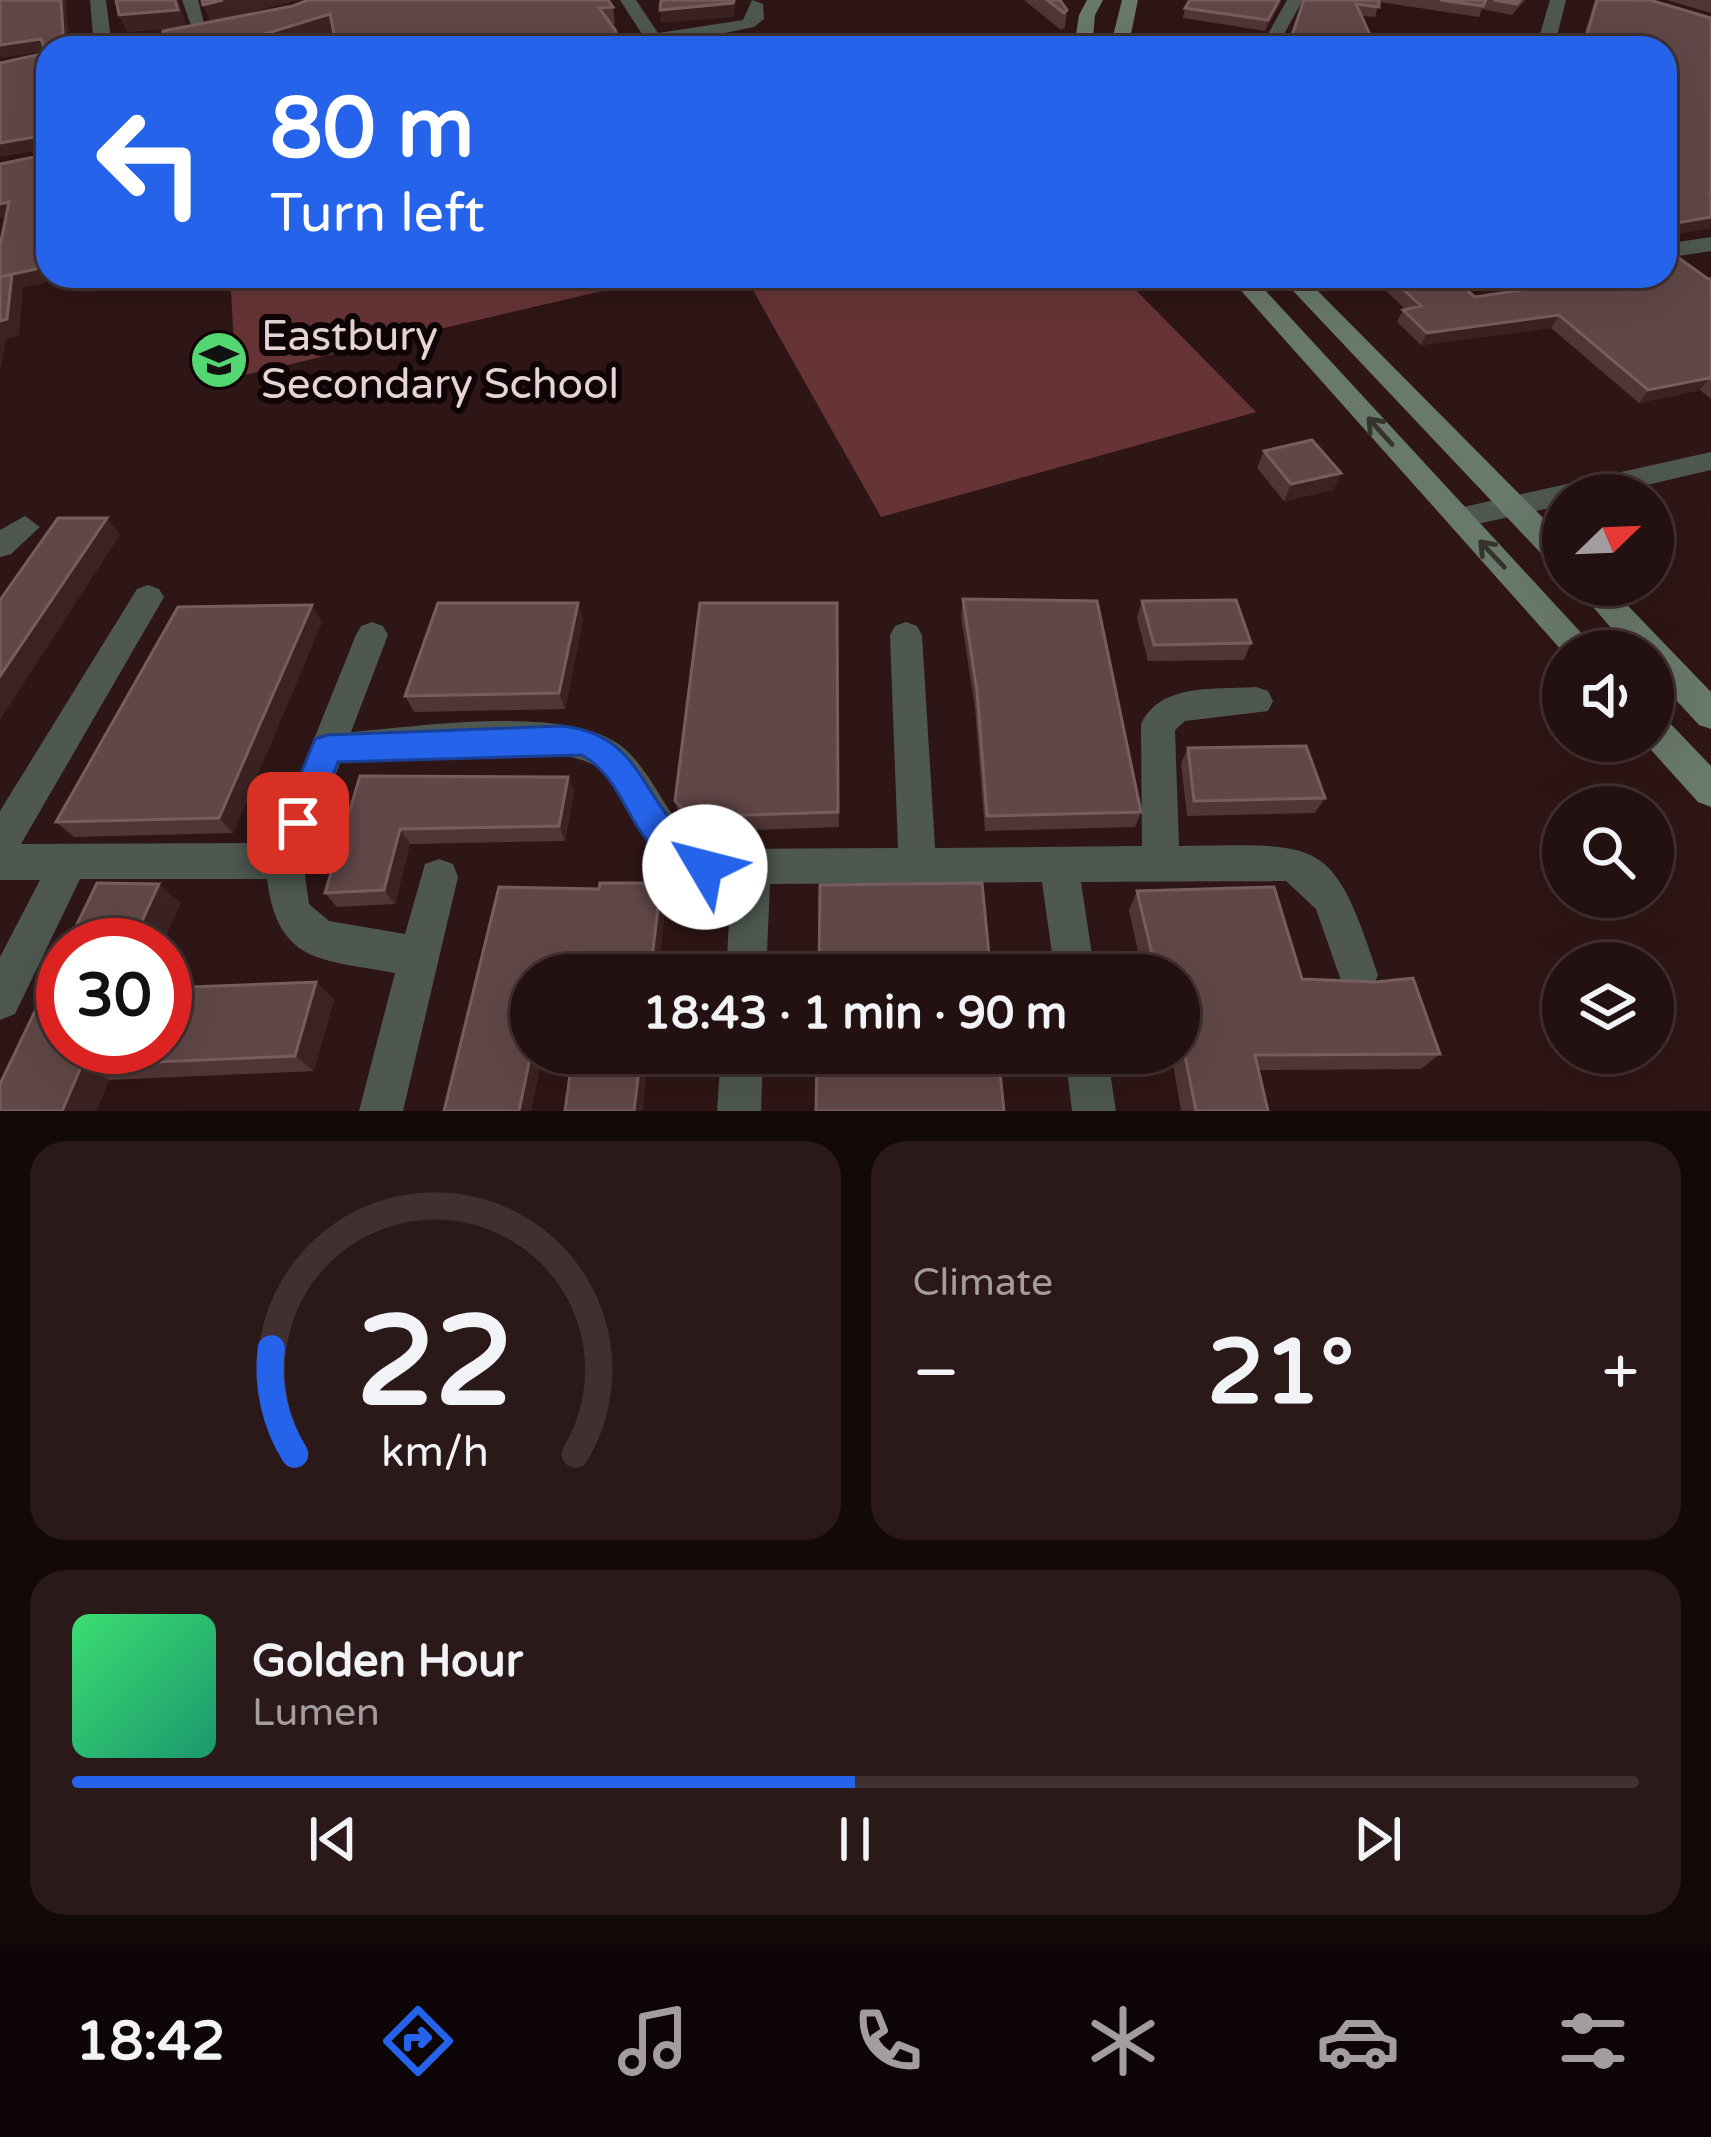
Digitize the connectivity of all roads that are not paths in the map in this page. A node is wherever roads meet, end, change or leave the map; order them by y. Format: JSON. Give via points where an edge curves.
{"nodes":[{"id":1,"x":98,"y":0,"type":"edge"},
{"id":2,"x":190,"y":0,"type":"edge"},
{"id":3,"x":628,"y":0,"type":"edge"},
{"id":4,"x":1095,"y":0,"type":"edge"},
{"id":5,"x":1130,"y":0,"type":"edge"},
{"id":6,"x":1295,"y":0,"type":"edge"},
{"id":7,"x":1558,"y":0,"type":"edge"},
{"id":8,"x":755,"y":4,"type":"dead end"},
{"id":9,"x":225,"y":29,"type":"edge"},
{"id":10,"x":202,"y":34,"type":"junction"},
{"id":11,"x":102,"y":36,"type":"edge"},
{"id":12,"x":191,"y":36,"type":"edge"},
{"id":13,"x":651,"y":36,"type":"edge"},
{"id":14,"x":690,"y":36,"type":"edge"},
{"id":15,"x":1084,"y":36,"type":"edge"},
{"id":16,"x":1122,"y":36,"type":"edge"},
{"id":17,"x":1276,"y":36,"type":"edge"},
{"id":18,"x":1548,"y":36,"type":"edge"},
{"id":19,"x":1711,"y":244,"type":"edge"},
{"id":20,"x":1677,"y":249,"type":"edge"},
{"id":21,"x":1250,"y":288,"type":"edge"},
{"id":22,"x":1302,"y":288,"type":"edge"},
{"id":23,"x":1711,"y":461,"type":"edge"},
{"id":24,"x":1513,"y":503,"type":"junction"},
{"id":25,"x":1459,"y":518,"type":"junction"},
{"id":26,"x":25,"y":527,"type":"dead end"},
{"id":27,"x":1542,"y":534,"type":"edge"},
{"id":28,"x":0,"y":546,"type":"edge"},
{"id":29,"x":148,"y":597,"type":"dead end"},
{"id":30,"x":1609,"y":606,"type":"edge"},
{"id":31,"x":1563,"y":630,"type":"edge"},
{"id":32,"x":1631,"y":630,"type":"edge"},
{"id":33,"x":372,"y":635,"type":"dead end"},
{"id":34,"x":906,"y":635,"type":"dead end"},
{"id":35,"x":1674,"y":675,"type":"edge"},
{"id":36,"x":1256,"y":701,"type":"dead end"},
{"id":37,"x":1711,"y":715,"type":"edge"},
{"id":38,"x":327,"y":748,"type":"junction"},
{"id":39,"x":1674,"y":751,"type":"edge"},
{"id":40,"x":1711,"y":791,"type":"edge"},
{"id":41,"x":0,"y":845,"type":"edge"},
{"id":42,"x":284,"y":861,"type":"junction"},
{"id":43,"x":1161,"y":861,"type":"junction"},
{"id":44,"x":0,"y":862,"type":"edge"},
{"id":45,"x":69,"y":862,"type":"junction"},
{"id":46,"x":917,"y":863,"type":"junction"},
{"id":47,"x":1059,"y":865,"type":"junction"},
{"id":48,"x":752,"y":870,"type":"junction"},
{"id":49,"x":439,"y":877,"type":"dead end"},
{"id":50,"x":747,"y":954,"type":"edge"},
{"id":51,"x":1072,"y":954,"type":"edge"},
{"id":52,"x":419,"y":957,"type":"junction"},
{"id":53,"x":1358,"y":975,"type":"dead end"},
{"id":54,"x":0,"y":999,"type":"edge"},
{"id":55,"x":741,"y":1074,"type":"edge"},
{"id":56,"x":1089,"y":1074,"type":"edge"},
{"id":57,"x":381,"y":1111,"type":"edge"},
{"id":58,"x":739,"y":1111,"type":"edge"},
{"id":59,"x":1094,"y":1111,"type":"edge"}],
"edges":[{"from":1,"to":11,"type":"street"},
{"from":2,"to":10,"type":"street"},
{"from":3,"to":13,"type":"street"},
{"from":4,"to":15,"type":"main road"},
{"from":5,"to":16,"type":"main road"},
{"from":6,"to":17,"type":"street"},
{"from":7,"to":18,"type":"street"},
{"from":8,"to":14,"type":"street","via":[[748,24]]},
{"from":9,"to":10,"type":"street"},
{"from":10,"to":12,"type":"street"},
{"from":19,"to":20,"type":"street"},
{"from":25,"to":21,"type":"main road","one_way":true},
{"from":22,"to":24,"type":"main road"},
{"from":23,"to":24,"type":"street"},
{"from":24,"to":25,"type":"street"},
{"from":24,"to":27,"type":"main road"},
{"from":31,"to":25,"type":"main road","one_way":true},
{"from":26,"to":28,"type":"street"},
{"from":29,"to":41,"type":"street"},
{"from":30,"to":32,"type":"main road"},
{"from":33,"to":38,"type":"street"},
{"from":34,"to":46,"type":"street"},
{"from":35,"to":37,"type":"main road"},
{"from":36,"to":43,"type":"street","via":[[1177,706],[1158,724]]},
{"from":38,"to":42,"type":"street"},
{"from":38,"to":48,"type":"street","via":[[587,742],[608,754],[678,854],[705,867]]},
{"from":39,"to":40,"type":"main road"},
{"from":42,"to":45,"type":"street"},
{"from":42,"to":52,"type":"street","via":[[291,914],[302,928],[320,939]]},
{"from":43,"to":47,"type":"street"},
{"from":43,"to":53,"type":"street","via":[[1291,863],[1312,873],[1331,892]]},
{"from":44,"to":45,"type":"street"},
{"from":45,"to":54,"type":"street"},
{"from":46,"to":47,"type":"street"},
{"from":46,"to":48,"type":"street"},
{"from":47,"to":51,"type":"street"},
{"from":48,"to":50,"type":"street"},
{"from":49,"to":52,"type":"street"},
{"from":52,"to":57,"type":"street"},
{"from":55,"to":58,"type":"street"},
{"from":56,"to":59,"type":"street"}]}
